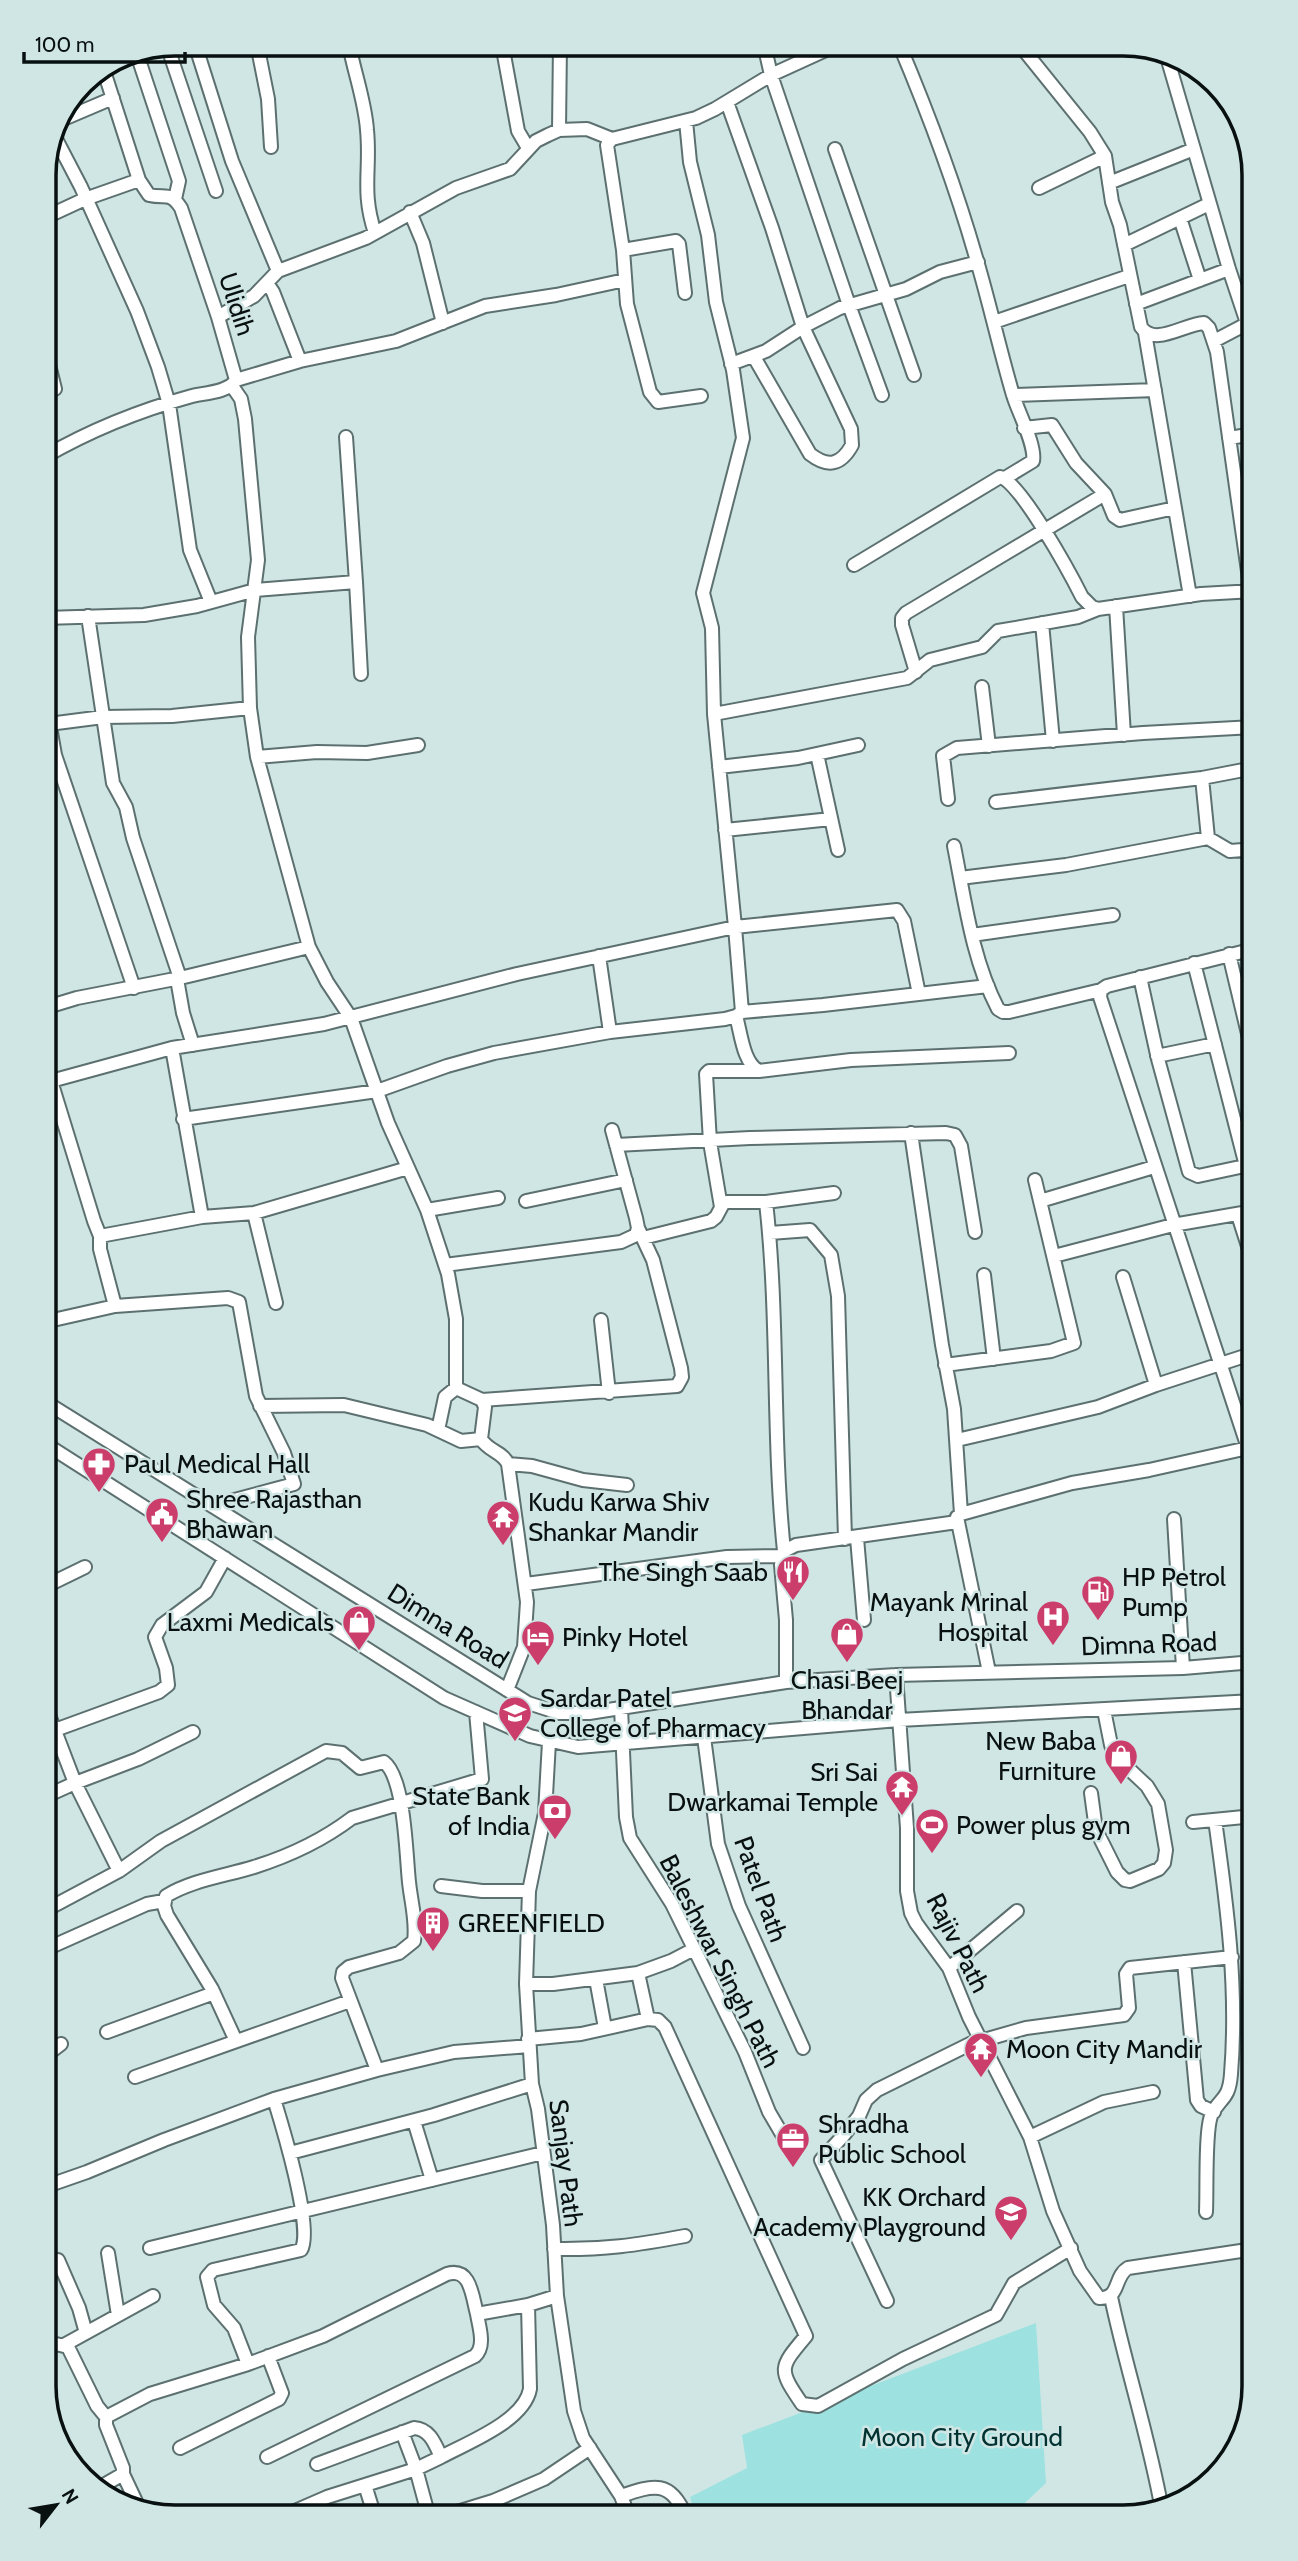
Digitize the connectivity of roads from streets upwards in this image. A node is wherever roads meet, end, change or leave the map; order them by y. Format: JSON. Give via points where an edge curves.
{"nodes":[{"id":1,"x":171,"y":56,"type":"edge"},
{"id":2,"x":199,"y":56,"type":"edge"},
{"id":3,"x":259,"y":56,"type":"edge"},
{"id":4,"x":352,"y":56,"type":"edge"},
{"id":5,"x":504,"y":56,"type":"edge"},
{"id":6,"x":560,"y":56,"type":"edge"},
{"id":7,"x":767,"y":56,"type":"edge"},
{"id":8,"x":813,"y":56,"type":"edge"},
{"id":9,"x":904,"y":56,"type":"edge"},
{"id":10,"x":1029,"y":56,"type":"edge"},
{"id":11,"x":140,"y":62,"type":"edge"},
{"id":12,"x":1169,"y":65,"type":"edge"},
{"id":13,"x":771,"y":75,"type":"junction"},
{"id":14,"x":107,"y":78,"type":"edge"},
{"id":15,"x":114,"y":98,"type":"junction"},
{"id":16,"x":727,"y":102,"type":"junction"},
{"id":17,"x":73,"y":115,"type":"edge"},
{"id":18,"x":686,"y":121,"type":"junction"},
{"id":19,"x":559,"y":130,"type":"junction"},
{"id":20,"x":612,"y":139,"type":"junction"},
{"id":21,"x":60,"y":145,"type":"edge"},
{"id":22,"x":271,"y":147,"type":"dead end"},
{"id":23,"x":528,"y":148,"type":"junction"},
{"id":24,"x":835,"y":149,"type":"dead end"},
{"id":25,"x":1194,"y":149,"type":"junction"},
{"id":26,"x":1105,"y":156,"type":"junction"},
{"id":27,"x":139,"y":180,"type":"junction"},
{"id":28,"x":1109,"y":183,"type":"junction"},
{"id":29,"x":1038,"y":188,"type":"dead end"},
{"id":30,"x":216,"y":191,"type":"dead end"},
{"id":31,"x":85,"y":199,"type":"junction"},
{"id":32,"x":175,"y":199,"type":"junction"},
{"id":33,"x":1209,"y":204,"type":"junction"},
{"id":34,"x":56,"y":212,"type":"edge"},
{"id":35,"x":410,"y":212,"type":"junction"},
{"id":36,"x":1180,"y":218,"type":"junction"},
{"id":37,"x":375,"y":233,"type":"junction"},
{"id":38,"x":1124,"y":245,"type":"junction"},
{"id":39,"x":623,"y":250,"type":"junction"},
{"id":40,"x":978,"y":262,"type":"junction"},
{"id":41,"x":1229,"y":269,"type":"junction"},
{"id":42,"x":278,"y":271,"type":"junction"},
{"id":43,"x":1129,"y":276,"type":"junction"},
{"id":44,"x":625,"y":280,"type":"junction"},
{"id":45,"x":1200,"y":280,"type":"junction"},
{"id":46,"x":267,"y":283,"type":"junction"},
{"id":47,"x":685,"y":293,"type":"dead end"},
{"id":48,"x":884,"y":296,"type":"junction"},
{"id":49,"x":1242,"y":300,"type":"edge"},
{"id":50,"x":1136,"y":304,"type":"junction"},
{"id":51,"x":849,"y":305,"type":"junction"},
{"id":52,"x":218,"y":317,"type":"junction"},
{"id":53,"x":994,"y":322,"type":"junction"},
{"id":54,"x":443,"y":323,"type":"junction"},
{"id":55,"x":1242,"y":326,"type":"edge"},
{"id":56,"x":803,"y":327,"type":"junction"},
{"id":57,"x":1145,"y":333,"type":"junction"},
{"id":58,"x":1214,"y":341,"type":"junction"},
{"id":59,"x":754,"y":357,"type":"junction"},
{"id":60,"x":300,"y":361,"type":"junction"},
{"id":61,"x":731,"y":364,"type":"junction"},
{"id":62,"x":914,"y":375,"type":"dead end"},
{"id":63,"x":234,"y":383,"type":"junction"},
{"id":64,"x":1155,"y":390,"type":"junction"},
{"id":65,"x":882,"y":394,"type":"dead end"},
{"id":66,"x":701,"y":396,"type":"dead end"},
{"id":67,"x":1013,"y":396,"type":"junction"},
{"id":68,"x":169,"y":404,"type":"junction"},
{"id":69,"x":1024,"y":428,"type":"junction"},
{"id":70,"x":1242,"y":436,"type":"edge"},
{"id":71,"x":346,"y":437,"type":"dead end"},
{"id":72,"x":1229,"y":438,"type":"junction"},
{"id":73,"x":56,"y":451,"type":"edge"},
{"id":74,"x":1005,"y":478,"type":"junction"},
{"id":75,"x":1105,"y":494,"type":"junction"},
{"id":76,"x":1175,"y":508,"type":"junction"},
{"id":77,"x":1242,"y":521,"type":"edge"},
{"id":78,"x":1042,"y":529,"type":"junction"},
{"id":79,"x":854,"y":565,"type":"dead end"},
{"id":80,"x":356,"y":582,"type":"junction"},
{"id":81,"x":255,"y":590,"type":"junction"},
{"id":82,"x":1242,"y":593,"type":"edge"},
{"id":83,"x":1190,"y":596,"type":"junction"},
{"id":84,"x":211,"y":603,"type":"junction"},
{"id":85,"x":1116,"y":606,"type":"junction"},
{"id":86,"x":1098,"y":609,"type":"junction"},
{"id":87,"x":88,"y":616,"type":"junction"},
{"id":88,"x":56,"y":617,"type":"edge"},
{"id":89,"x":1042,"y":623,"type":"junction"},
{"id":90,"x":916,"y":672,"type":"junction"},
{"id":91,"x":362,"y":674,"type":"dead end"},
{"id":92,"x":982,"y":687,"type":"dead end"},
{"id":93,"x":250,"y":708,"type":"junction"},
{"id":94,"x":714,"y":714,"type":"junction"},
{"id":95,"x":103,"y":717,"type":"junction"},
{"id":96,"x":1242,"y":728,"type":"edge"},
{"id":97,"x":56,"y":729,"type":"edge"},
{"id":98,"x":1124,"y":735,"type":"junction"},
{"id":99,"x":1053,"y":741,"type":"junction"},
{"id":100,"x":418,"y":745,"type":"dead end"},
{"id":101,"x":858,"y":745,"type":"dead end"},
{"id":102,"x":989,"y":746,"type":"junction"},
{"id":103,"x":817,"y":754,"type":"junction"},
{"id":104,"x":56,"y":756,"type":"edge"},
{"id":105,"x":257,"y":757,"type":"junction"},
{"id":106,"x":719,"y":767,"type":"junction"},
{"id":107,"x":1242,"y":770,"type":"edge"},
{"id":108,"x":1202,"y":778,"type":"junction"},
{"id":109,"x":948,"y":799,"type":"dead end"},
{"id":110,"x":996,"y":802,"type":"dead end"},
{"id":111,"x":831,"y":819,"type":"junction"},
{"id":112,"x":725,"y":830,"type":"junction"},
{"id":113,"x":1208,"y":838,"type":"junction"},
{"id":114,"x":954,"y":846,"type":"dead end"},
{"id":115,"x":838,"y":850,"type":"dead end"},
{"id":116,"x":1242,"y":850,"type":"edge"},
{"id":117,"x":960,"y":878,"type":"junction"},
{"id":118,"x":1113,"y":915,"type":"dead end"},
{"id":119,"x":735,"y":927,"type":"junction"},
{"id":120,"x":972,"y":935,"type":"junction"},
{"id":121,"x":309,"y":947,"type":"junction"},
{"id":122,"x":1242,"y":951,"type":"edge"},
{"id":123,"x":1229,"y":954,"type":"junction"},
{"id":124,"x":599,"y":956,"type":"junction"},
{"id":125,"x":1194,"y":963,"type":"junction"},
{"id":126,"x":1140,"y":977,"type":"junction"},
{"id":127,"x":179,"y":979,"type":"junction"},
{"id":128,"x":988,"y":986,"type":"junction"},
{"id":129,"x":134,"y":988,"type":"junction"},
{"id":130,"x":1101,"y":990,"type":"junction"},
{"id":131,"x":919,"y":994,"type":"junction"},
{"id":132,"x":56,"y":1004,"type":"edge"},
{"id":133,"x":1242,"y":1009,"type":"edge"},
{"id":134,"x":739,"y":1014,"type":"junction"},
{"id":135,"x":351,"y":1018,"type":"junction"},
{"id":136,"x":610,"y":1032,"type":"junction"},
{"id":137,"x":1214,"y":1044,"type":"junction"},
{"id":138,"x":193,"y":1045,"type":"junction"},
{"id":139,"x":172,"y":1048,"type":"junction"},
{"id":140,"x":1009,"y":1053,"type":"dead end"},
{"id":141,"x":1157,"y":1056,"type":"junction"},
{"id":142,"x":760,"y":1071,"type":"junction"},
{"id":143,"x":56,"y":1080,"type":"edge"},
{"id":144,"x":377,"y":1091,"type":"junction"},
{"id":145,"x":56,"y":1109,"type":"edge"},
{"id":146,"x":183,"y":1119,"type":"junction"},
{"id":147,"x":612,"y":1130,"type":"dead end"},
{"id":148,"x":911,"y":1133,"type":"junction"},
{"id":149,"x":1242,"y":1138,"type":"edge"},
{"id":150,"x":709,"y":1140,"type":"junction"},
{"id":151,"x":617,"y":1145,"type":"junction"},
{"id":152,"x":1154,"y":1167,"type":"junction"},
{"id":153,"x":1242,"y":1167,"type":"edge"},
{"id":154,"x":408,"y":1168,"type":"junction"},
{"id":155,"x":626,"y":1180,"type":"junction"},
{"id":156,"x":1035,"y":1180,"type":"dead end"},
{"id":157,"x":834,"y":1193,"type":"dead end"},
{"id":158,"x":498,"y":1198,"type":"dead end"},
{"id":159,"x":526,"y":1201,"type":"dead end"},
{"id":160,"x":1040,"y":1201,"type":"junction"},
{"id":161,"x":766,"y":1202,"type":"junction"},
{"id":162,"x":721,"y":1207,"type":"junction"},
{"id":163,"x":428,"y":1210,"type":"junction"},
{"id":164,"x":254,"y":1213,"type":"junction"},
{"id":165,"x":1242,"y":1214,"type":"edge"},
{"id":166,"x":1238,"y":1215,"type":"junction"},
{"id":167,"x":202,"y":1217,"type":"junction"},
{"id":168,"x":1173,"y":1225,"type":"junction"},
{"id":169,"x":1242,"y":1228,"type":"edge"},
{"id":170,"x":975,"y":1232,"type":"dead end"},
{"id":171,"x":641,"y":1233,"type":"junction"},
{"id":172,"x":770,"y":1233,"type":"junction"},
{"id":173,"x":100,"y":1236,"type":"junction"},
{"id":174,"x":1054,"y":1256,"type":"junction"},
{"id":175,"x":445,"y":1265,"type":"junction"},
{"id":176,"x":984,"y":1275,"type":"dead end"},
{"id":177,"x":1123,"y":1277,"type":"dead end"},
{"id":178,"x":276,"y":1303,"type":"dead end"},
{"id":179,"x":115,"y":1306,"type":"junction"},
{"id":180,"x":56,"y":1319,"type":"edge"},
{"id":181,"x":601,"y":1320,"type":"dead end"},
{"id":182,"x":1242,"y":1357,"type":"edge"},
{"id":183,"x":994,"y":1359,"type":"junction"},
{"id":184,"x":946,"y":1365,"type":"junction"},
{"id":185,"x":1219,"y":1366,"type":"junction"},
{"id":186,"x":1156,"y":1385,"type":"junction"},
{"id":187,"x":456,"y":1388,"type":"junction"},
{"id":188,"x":609,"y":1393,"type":"junction"},
{"id":189,"x":482,"y":1400,"type":"junction"},
{"id":190,"x":260,"y":1406,"type":"junction"},
{"id":191,"x":56,"y":1408,"type":"edge"},
{"id":192,"x":1242,"y":1428,"type":"edge"},
{"id":193,"x":438,"y":1430,"type":"junction"},
{"id":194,"x":481,"y":1440,"type":"junction"},
{"id":195,"x":957,"y":1440,"type":"junction"},
{"id":196,"x":56,"y":1451,"type":"edge"},
{"id":197,"x":1242,"y":1454,"type":"edge"},
{"id":198,"x":508,"y":1464,"type":"junction"},
{"id":199,"x":627,"y":1485,"type":"dead end"},
{"id":200,"x":212,"y":1506,"type":"junction"},
{"id":201,"x":959,"y":1518,"type":"junction"},
{"id":202,"x":1174,"y":1520,"type":"dead end"},
{"id":203,"x":851,"y":1538,"type":"junction"},
{"id":204,"x":783,"y":1553,"type":"junction"},
{"id":205,"x":225,"y":1559,"type":"junction"},
{"id":206,"x":85,"y":1567,"type":"dead end"},
{"id":207,"x":56,"y":1581,"type":"edge"},
{"id":208,"x":526,"y":1584,"type":"junction"},
{"id":209,"x":864,"y":1620,"type":"dead end"},
{"id":210,"x":1242,"y":1663,"type":"edge"},
{"id":211,"x":1183,"y":1668,"type":"junction"},
{"id":212,"x":989,"y":1672,"type":"junction"},
{"id":213,"x":896,"y":1675,"type":"junction"},
{"id":214,"x":786,"y":1682,"type":"junction"},
{"id":215,"x":507,"y":1690,"type":"junction"},
{"id":216,"x":1242,"y":1703,"type":"edge"},
{"id":217,"x":621,"y":1708,"type":"junction"},
{"id":218,"x":1104,"y":1710,"type":"junction"},
{"id":219,"x":476,"y":1712,"type":"junction"},
{"id":220,"x":899,"y":1720,"type":"junction"},
{"id":221,"x":56,"y":1730,"type":"edge"},
{"id":222,"x":192,"y":1732,"type":"dead end"},
{"id":223,"x":56,"y":1733,"type":"edge"},
{"id":224,"x":704,"y":1737,"type":"junction"},
{"id":225,"x":549,"y":1742,"type":"junction"},
{"id":226,"x":624,"y":1742,"type":"junction"},
{"id":227,"x":75,"y":1783,"type":"junction"},
{"id":228,"x":56,"y":1792,"type":"edge"},
{"id":229,"x":1091,"y":1793,"type":"dead end"},
{"id":230,"x":400,"y":1803,"type":"junction"},
{"id":231,"x":1242,"y":1817,"type":"edge"},
{"id":232,"x":1215,"y":1820,"type":"junction"},
{"id":233,"x":1193,"y":1822,"type":"dead end"},
{"id":234,"x":119,"y":1871,"type":"junction"},
{"id":235,"x":441,"y":1886,"type":"dead end"},
{"id":236,"x":529,"y":1891,"type":"junction"},
{"id":237,"x":164,"y":1901,"type":"junction"},
{"id":238,"x":56,"y":1905,"type":"edge"},
{"id":239,"x":1017,"y":1911,"type":"dead end"},
{"id":240,"x":56,"y":1945,"type":"edge"},
{"id":241,"x":694,"y":1949,"type":"junction"},
{"id":242,"x":1232,"y":1957,"type":"junction"},
{"id":243,"x":1184,"y":1962,"type":"junction"},
{"id":244,"x":949,"y":1968,"type":"junction"},
{"id":245,"x":638,"y":1973,"type":"junction"},
{"id":246,"x":596,"y":1979,"type":"junction"},
{"id":247,"x":526,"y":1983,"type":"junction"},
{"id":248,"x":214,"y":1993,"type":"junction"},
{"id":249,"x":350,"y":2001,"type":"junction"},
{"id":250,"x":648,"y":2019,"type":"junction"},
{"id":251,"x":605,"y":2028,"type":"junction"},
{"id":252,"x":107,"y":2032,"type":"dead end"},
{"id":253,"x":985,"y":2039,"type":"junction"},
{"id":254,"x":236,"y":2041,"type":"junction"},
{"id":255,"x":529,"y":2043,"type":"junction"},
{"id":256,"x":61,"y":2044,"type":"dead end"},
{"id":257,"x":56,"y":2048,"type":"edge"},
{"id":258,"x":803,"y":2048,"type":"dead end"},
{"id":259,"x":377,"y":2070,"type":"junction"},
{"id":260,"x":135,"y":2077,"type":"dead end"},
{"id":261,"x":532,"y":2084,"type":"junction"},
{"id":262,"x":1153,"y":2092,"type":"dead end"},
{"id":263,"x":274,"y":2099,"type":"junction"},
{"id":264,"x":1214,"y":2112,"type":"junction"},
{"id":265,"x":414,"y":2121,"type":"junction"},
{"id":266,"x":1032,"y":2136,"type":"junction"},
{"id":267,"x":290,"y":2153,"type":"junction"},
{"id":268,"x":543,"y":2153,"type":"junction"},
{"id":269,"x":793,"y":2153,"type":"dead end"},
{"id":270,"x":432,"y":2180,"type":"junction"},
{"id":271,"x":56,"y":2183,"type":"edge"},
{"id":272,"x":301,"y":2211,"type":"junction"},
{"id":273,"x":1206,"y":2212,"type":"dead end"},
{"id":274,"x":685,"y":2235,"type":"dead end"},
{"id":275,"x":150,"y":2248,"type":"dead end"},
{"id":276,"x":1071,"y":2248,"type":"junction"},
{"id":277,"x":554,"y":2249,"type":"junction"},
{"id":278,"x":1242,"y":2251,"type":"edge"},
{"id":279,"x":108,"y":2253,"type":"dead end"},
{"id":280,"x":58,"y":2260,"type":"dead end"},
{"id":281,"x":1100,"y":2295,"type":"junction"},
{"id":282,"x":153,"y":2296,"type":"dead end"},
{"id":283,"x":557,"y":2296,"type":"junction"},
{"id":284,"x":887,"y":2301,"type":"dead end"},
{"id":285,"x":528,"y":2305,"type":"junction"},
{"id":286,"x":477,"y":2314,"type":"junction"},
{"id":287,"x":118,"y":2315,"type":"junction"},
{"id":288,"x":86,"y":2333,"type":"junction"},
{"id":289,"x":56,"y":2344,"type":"edge"},
{"id":290,"x":64,"y":2345,"type":"junction"},
{"id":291,"x":268,"y":2356,"type":"junction"},
{"id":292,"x":248,"y":2364,"type":"junction"},
{"id":293,"x":106,"y":2417,"type":"junction"},
{"id":294,"x":402,"y":2432,"type":"junction"},
{"id":295,"x":180,"y":2448,"type":"dead end"},
{"id":296,"x":590,"y":2448,"type":"junction"},
{"id":297,"x":267,"y":2456,"type":"dead end"},
{"id":298,"x":441,"y":2457,"type":"junction"},
{"id":299,"x":317,"y":2464,"type":"dead end"},
{"id":300,"x":416,"y":2469,"type":"junction"},
{"id":301,"x":123,"y":2474,"type":"junction"},
{"id":302,"x":107,"y":2483,"type":"edge"},
{"id":303,"x":365,"y":2485,"type":"junction"},
{"id":304,"x":621,"y":2496,"type":"junction"},
{"id":305,"x":134,"y":2498,"type":"edge"},
{"id":306,"x":1160,"y":2499,"type":"edge"},
{"id":307,"x":492,"y":2501,"type":"junction"},
{"id":308,"x":309,"y":2505,"type":"edge"},
{"id":309,"x":371,"y":2505,"type":"edge"},
{"id":310,"x":426,"y":2505,"type":"edge"},
{"id":311,"x":479,"y":2505,"type":"edge"},
{"id":312,"x":494,"y":2505,"type":"edge"},
{"id":313,"x":624,"y":2505,"type":"edge"},
{"id":314,"x":680,"y":2505,"type":"edge"}],
"edges":[{"from":1,"to":30,"type":"street"},
{"from":2,"to":42,"type":"street","via":[[232,161]]},
{"from":3,"to":22,"type":"street"},
{"from":4,"to":37,"type":"street","via":[[367,127],[366,194]]},
{"from":5,"to":23,"type":"street","via":[[518,131]]},
{"from":6,"to":19,"type":"street"},
{"from":7,"to":13,"type":"street"},
{"from":8,"to":13,"type":"street"},
{"from":9,"to":40,"type":"street"},
{"from":10,"to":26,"type":"street"},
{"from":11,"to":32,"type":"street","via":[[179,181]]},
{"from":12,"to":25,"type":"street"},
{"from":13,"to":16,"type":"street"},
{"from":13,"to":51,"type":"street"},
{"from":14,"to":15,"type":"street"},
{"from":15,"to":17,"type":"street"},
{"from":15,"to":27,"type":"street"},
{"from":16,"to":18,"type":"street"},
{"from":16,"to":56,"type":"street"},
{"from":18,"to":20,"type":"street"},
{"from":18,"to":61,"type":"street","via":[[690,162],[704,211],[716,302]]},
{"from":19,"to":20,"type":"street","via":[[587,129]]},
{"from":19,"to":23,"type":"street"},
{"from":20,"to":39,"type":"street","via":[[607,152]]},
{"from":21,"to":31,"type":"street"},
{"from":23,"to":35,"type":"street","via":[[510,169],[456,188]]},
{"from":24,"to":48,"type":"street"},
{"from":25,"to":28,"type":"street"},
{"from":25,"to":33,"type":"street"},
{"from":26,"to":28,"type":"street"},
{"from":26,"to":29,"type":"street"},
{"from":27,"to":31,"type":"street"},
{"from":27,"to":32,"type":"street","via":[[149,195]]},
{"from":28,"to":38,"type":"street"},
{"from":31,"to":34,"type":"street"},
{"from":31,"to":68,"type":"street","via":[[142,324]]},
{"from":32,"to":52,"type":"street","name":"Ulidih"},
{"from":33,"to":36,"type":"street"},
{"from":33,"to":41,"type":"street"},
{"from":35,"to":37,"type":"street"},
{"from":35,"to":54,"type":"street","via":[[423,243]]},
{"from":36,"to":38,"type":"street"},
{"from":36,"to":45,"type":"street"},
{"from":37,"to":42,"type":"street"},
{"from":38,"to":43,"type":"street"},
{"from":39,"to":44,"type":"street"},
{"from":39,"to":47,"type":"street","via":[[676,241]]},
{"from":40,"to":48,"type":"street","via":[[949,268]]},
{"from":40,"to":53,"type":"street"},
{"from":41,"to":45,"type":"street"},
{"from":41,"to":49,"type":"street"},
{"from":42,"to":46,"type":"street"},
{"from":43,"to":50,"type":"street"},
{"from":43,"to":53,"type":"street"},
{"from":44,"to":54,"type":"street","via":[[485,306]]},
{"from":44,"to":66,"type":"street","via":[[629,314],[654,399],[666,403]]},
{"from":45,"to":50,"type":"street"},
{"from":46,"to":52,"type":"street"},
{"from":46,"to":60,"type":"street"},
{"from":48,"to":51,"type":"street"},
{"from":48,"to":62,"type":"street"},
{"from":50,"to":57,"type":"street"},
{"from":51,"to":56,"type":"street"},
{"from":51,"to":65,"type":"street"},
{"from":52,"to":63,"type":"street","name":"Ulidih"},
{"from":53,"to":67,"type":"street"},
{"from":54,"to":60,"type":"street","via":[[397,341]]},
{"from":55,"to":58,"type":"street"},
{"from":56,"to":59,"type":"street"},
{"from":56,"to":59,"type":"street","via":[[851,429],[852,445],[842,459],[827,463],[810,454]]},
{"from":57,"to":58,"type":"street","via":[[1158,336],[1204,323]]},
{"from":57,"to":64,"type":"street"},
{"from":58,"to":72,"type":"street"},
{"from":59,"to":61,"type":"street"},
{"from":60,"to":63,"type":"street"},
{"from":61,"to":94,"type":"street","via":[[743,438],[703,593],[712,628]]},
{"from":63,"to":68,"type":"street"},
{"from":63,"to":81,"type":"street","name":"Ulidih","via":[[248,447],[258,560]]},
{"from":64,"to":67,"type":"street"},
{"from":64,"to":76,"type":"street"},
{"from":67,"to":69,"type":"street"},
{"from":68,"to":73,"type":"street"},
{"from":68,"to":84,"type":"street","via":[[190,550]]},
{"from":69,"to":74,"type":"street","via":[[1032,461]]},
{"from":69,"to":75,"type":"street","via":[[1052,425],[1076,463]]},
{"from":70,"to":72,"type":"street"},
{"from":71,"to":80,"type":"street"},
{"from":72,"to":77,"type":"street"},
{"from":74,"to":78,"type":"street"},
{"from":74,"to":79,"type":"street","via":[[993,480]]},
{"from":75,"to":76,"type":"street","via":[[1120,520]]},
{"from":75,"to":78,"type":"street"},
{"from":76,"to":83,"type":"street"},
{"from":78,"to":86,"type":"street","via":[[1086,603]]},
{"from":78,"to":90,"type":"street","via":[[902,618]]},
{"from":80,"to":81,"type":"street"},
{"from":80,"to":91,"type":"street"},
{"from":81,"to":84,"type":"street"},
{"from":81,"to":93,"type":"street","name":"Ulidih","via":[[248,638]]},
{"from":82,"to":83,"type":"street"},
{"from":83,"to":85,"type":"street"},
{"from":84,"to":87,"type":"street","via":[[144,615]]},
{"from":85,"to":86,"type":"street"},
{"from":85,"to":98,"type":"street"},
{"from":86,"to":89,"type":"street"},
{"from":87,"to":88,"type":"street"},
{"from":87,"to":95,"type":"street"},
{"from":89,"to":90,"type":"street","via":[[998,631],[982,647],[930,660]]},
{"from":89,"to":99,"type":"street"},
{"from":90,"to":94,"type":"street","via":[[907,678]]},
{"from":92,"to":102,"type":"street"},
{"from":93,"to":95,"type":"street"},
{"from":93,"to":105,"type":"street","name":"Ulidih"},
{"from":94,"to":106,"type":"street"},
{"from":95,"to":97,"type":"street"},
{"from":95,"to":127,"type":"street","via":[[113,783],[126,807]]},
{"from":96,"to":98,"type":"street"},
{"from":98,"to":99,"type":"street"},
{"from":99,"to":102,"type":"street"},
{"from":100,"to":105,"type":"street","via":[[367,754]]},
{"from":101,"to":103,"type":"street"},
{"from":102,"to":109,"type":"street","via":[[957,748],[943,756]]},
{"from":103,"to":106,"type":"street"},
{"from":103,"to":111,"type":"street"},
{"from":104,"to":129,"type":"street"},
{"from":105,"to":121,"type":"street","name":"Ulidih"},
{"from":106,"to":112,"type":"street"},
{"from":107,"to":108,"type":"street"},
{"from":108,"to":110,"type":"street"},
{"from":108,"to":113,"type":"street"},
{"from":111,"to":112,"type":"street"},
{"from":111,"to":115,"type":"street"},
{"from":112,"to":119,"type":"street"},
{"from":113,"to":116,"type":"street","via":[[1230,851]]},
{"from":113,"to":117,"type":"street","via":[[1066,865]]},
{"from":114,"to":117,"type":"street"},
{"from":117,"to":120,"type":"street"},
{"from":118,"to":120,"type":"street"},
{"from":119,"to":124,"type":"street"},
{"from":119,"to":131,"type":"street","via":[[897,910],[904,921]]},
{"from":119,"to":134,"type":"street"},
{"from":120,"to":128,"type":"street"},
{"from":121,"to":127,"type":"street"},
{"from":121,"to":135,"type":"street","name":"Ulidih"},
{"from":122,"to":123,"type":"street"},
{"from":123,"to":125,"type":"street"},
{"from":123,"to":133,"type":"street"},
{"from":124,"to":135,"type":"street"},
{"from":124,"to":136,"type":"street"},
{"from":125,"to":126,"type":"street"},
{"from":125,"to":137,"type":"street"},
{"from":126,"to":130,"type":"street"},
{"from":126,"to":141,"type":"street"},
{"from":127,"to":129,"type":"street"},
{"from":127,"to":138,"type":"street"},
{"from":128,"to":130,"type":"street","via":[[1003,1012]]},
{"from":128,"to":131,"type":"street"},
{"from":129,"to":132,"type":"street"},
{"from":130,"to":152,"type":"street"},
{"from":131,"to":134,"type":"street"},
{"from":134,"to":136,"type":"street"},
{"from":134,"to":142,"type":"street","via":[[749,1061]]},
{"from":135,"to":138,"type":"street"},
{"from":135,"to":144,"type":"street","name":"Ulidih"},
{"from":136,"to":144,"type":"street","via":[[494,1053]]},
{"from":137,"to":141,"type":"street"},
{"from":137,"to":149,"type":"street"},
{"from":138,"to":139,"type":"street"},
{"from":139,"to":143,"type":"street"},
{"from":139,"to":146,"type":"street"},
{"from":140,"to":142,"type":"street","via":[[851,1060]]},
{"from":141,"to":153,"type":"street","via":[[1189,1172],[1198,1176]]},
{"from":142,"to":150,"type":"street","via":[[706,1074]]},
{"from":144,"to":146,"type":"street"},
{"from":144,"to":154,"type":"street","name":"Ulidih"},
{"from":145,"to":173,"type":"street"},
{"from":146,"to":167,"type":"street"},
{"from":147,"to":151,"type":"street"},
{"from":148,"to":150,"type":"street"},
{"from":148,"to":170,"type":"street","via":[[946,1133],[959,1139]]},
{"from":148,"to":184,"type":"street"},
{"from":150,"to":151,"type":"street"},
{"from":150,"to":162,"type":"street"},
{"from":151,"to":155,"type":"street"},
{"from":152,"to":160,"type":"street"},
{"from":152,"to":168,"type":"street"},
{"from":154,"to":163,"type":"street","name":"Ulidih"},
{"from":154,"to":164,"type":"street"},
{"from":155,"to":159,"type":"street"},
{"from":155,"to":171,"type":"street"},
{"from":156,"to":160,"type":"street"},
{"from":157,"to":161,"type":"street"},
{"from":158,"to":163,"type":"street"},
{"from":160,"to":174,"type":"street"},
{"from":161,"to":162,"type":"street","via":[[727,1202]]},
{"from":161,"to":172,"type":"street"},
{"from":162,"to":171,"type":"street","via":[[710,1222]]},
{"from":163,"to":175,"type":"street","name":"Ulidih"},
{"from":164,"to":167,"type":"street"},
{"from":164,"to":178,"type":"street"},
{"from":165,"to":166,"type":"street"},
{"from":166,"to":168,"type":"street"},
{"from":166,"to":169,"type":"street"},
{"from":167,"to":173,"type":"street"},
{"from":168,"to":174,"type":"street"},
{"from":168,"to":185,"type":"street"},
{"from":171,"to":175,"type":"street","via":[[621,1242]]},
{"from":171,"to":188,"type":"street","via":[[653,1261],[682,1377],[671,1388]]},
{"from":172,"to":203,"type":"street","via":[[810,1230],[831,1255],[838,1296]]},
{"from":172,"to":204,"type":"street"},
{"from":173,"to":179,"type":"street"},
{"from":174,"to":183,"type":"street","via":[[1076,1341],[1051,1351]]},
{"from":175,"to":187,"type":"street","name":"Ulidih","via":[[456,1319]]},
{"from":176,"to":183,"type":"street"},
{"from":177,"to":186,"type":"street"},
{"from":179,"to":180,"type":"street"},
{"from":179,"to":190,"type":"street","via":[[237,1300]]},
{"from":181,"to":188,"type":"street"},
{"from":182,"to":185,"type":"street"},
{"from":183,"to":184,"type":"street"},
{"from":184,"to":195,"type":"street"},
{"from":185,"to":186,"type":"street"},
{"from":185,"to":192,"type":"street"},
{"from":186,"to":195,"type":"street","via":[[1098,1407]]},
{"from":187,"to":189,"type":"street"},
{"from":187,"to":193,"type":"street","via":[[444,1397]]},
{"from":188,"to":189,"type":"street"},
{"from":189,"to":194,"type":"street"},
{"from":190,"to":193,"type":"street","via":[[344,1405]]},
{"from":190,"to":200,"type":"street","via":[[284,1452],[294,1484]]},
{"from":191,"to":200,"type":"street","name":"Dimna Road"},
{"from":193,"to":194,"type":"street","via":[[461,1441]]},
{"from":194,"to":198,"type":"street"},
{"from":195,"to":201,"type":"street"},
{"from":196,"to":205,"type":"street"},
{"from":197,"to":201,"type":"street","via":[[1072,1483]]},
{"from":198,"to":199,"type":"street"},
{"from":198,"to":208,"type":"street"},
{"from":200,"to":215,"type":"street","name":"Dimna Road"},
{"from":201,"to":203,"type":"street"},
{"from":201,"to":212,"type":"street"},
{"from":202,"to":211,"type":"street"},
{"from":203,"to":204,"type":"street","via":[[796,1545]]},
{"from":203,"to":209,"type":"street"},
{"from":204,"to":208,"type":"street"},
{"from":204,"to":214,"type":"street"},
{"from":205,"to":219,"type":"street","via":[[444,1698]]},
{"from":205,"to":221,"type":"street","via":[[205,1592],[162,1625],[155,1637],[168,1685]]},
{"from":206,"to":207,"type":"street"},
{"from":208,"to":215,"type":"street","via":[[524,1647]]},
{"from":210,"to":211,"type":"street","name":"Dimna Road"},
{"from":211,"to":212,"type":"street","name":"Dimna Road"},
{"from":212,"to":213,"type":"street","name":"Dimna Road"},
{"from":213,"to":214,"type":"street","name":"Dimna Road"},
{"from":213,"to":220,"type":"street","name":"Rajiv Path"},
{"from":214,"to":217,"type":"street","name":"Dimna Road"},
{"from":215,"to":217,"type":"street","name":"Dimna Road","via":[[559,1713]]},
{"from":216,"to":218,"type":"street"},
{"from":217,"to":226,"type":"street","name":"Baleshwar Singh Path"},
{"from":218,"to":220,"type":"street"},
{"from":218,"to":229,"type":"street","via":[[1115,1756],[1147,1786],[1158,1804],[1166,1850],[1159,1869],[1125,1880],[1096,1830]]},
{"from":219,"to":225,"type":"street"},
{"from":219,"to":230,"type":"street","via":[[482,1779]]},
{"from":220,"to":224,"type":"street"},
{"from":220,"to":244,"type":"street","name":"Rajiv Path","via":[[909,1902],[916,1923]]},
{"from":222,"to":227,"type":"street"},
{"from":223,"to":227,"type":"street"},
{"from":224,"to":226,"type":"street"},
{"from":224,"to":258,"type":"street","name":"Patel Path","via":[[721,1854],[738,1906]]},
{"from":225,"to":226,"type":"street","via":[[578,1747]]},
{"from":225,"to":236,"type":"street","name":"Sanjay Path","via":[[545,1813]]},
{"from":226,"to":241,"type":"street","name":"Baleshwar Singh Path","via":[[630,1838],[661,1884]]},
{"from":227,"to":228,"type":"street"},
{"from":227,"to":234,"type":"street"},
{"from":230,"to":234,"type":"street","via":[[391,1768],[384,1762],[360,1768],[341,1753],[326,1751],[161,1841]]},
{"from":230,"to":237,"type":"street","via":[[352,1818],[298,1850],[190,1885]]},
{"from":230,"to":249,"type":"street","via":[[414,1941],[399,1953],[343,1972]]},
{"from":231,"to":232,"type":"street"},
{"from":232,"to":233,"type":"street"},
{"from":232,"to":242,"type":"street"},
{"from":234,"to":238,"type":"street"},
{"from":235,"to":236,"type":"street"},
{"from":236,"to":247,"type":"street","name":"Sanjay Path"},
{"from":237,"to":240,"type":"street","via":[[147,1904]]},
{"from":237,"to":248,"type":"street","via":[[167,1915]]},
{"from":239,"to":244,"type":"street"},
{"from":241,"to":245,"type":"street"},
{"from":241,"to":269,"type":"street","name":"Baleshwar Singh Path","via":[[769,2112]]},
{"from":242,"to":243,"type":"street"},
{"from":242,"to":264,"type":"street","via":[[1231,2075],[1227,2096]]},
{"from":243,"to":253,"type":"street","via":[[1127,1970],[1129,2008],[1124,2015],[1026,2028]]},
{"from":243,"to":264,"type":"street","via":[[1196,2100]]},
{"from":244,"to":253,"type":"street","name":"Rajiv Path"},
{"from":245,"to":246,"type":"street"},
{"from":245,"to":250,"type":"street"},
{"from":246,"to":247,"type":"street"},
{"from":246,"to":251,"type":"street"},
{"from":247,"to":255,"type":"street","name":"Sanjay Path"},
{"from":248,"to":252,"type":"street"},
{"from":248,"to":254,"type":"street"},
{"from":249,"to":254,"type":"street"},
{"from":249,"to":259,"type":"street"},
{"from":250,"to":251,"type":"street"},
{"from":250,"to":276,"type":"street","via":[[665,2027],[806,2336],[784,2369],[802,2404],[818,2406],[996,2315],[1014,2283]]},
{"from":251,"to":255,"type":"street"},
{"from":253,"to":266,"type":"street","name":"Rajiv Path"},
{"from":253,"to":284,"type":"street","via":[[877,2090],[821,2160]]},
{"from":254,"to":260,"type":"street"},
{"from":255,"to":259,"type":"street","via":[[454,2052]]},
{"from":255,"to":261,"type":"street","name":"Sanjay Path"},
{"from":256,"to":257,"type":"street"},
{"from":259,"to":263,"type":"street"},
{"from":261,"to":265,"type":"street"},
{"from":261,"to":268,"type":"street","name":"Sanjay Path"},
{"from":262,"to":266,"type":"street","via":[[1104,2102]]},
{"from":263,"to":267,"type":"street"},
{"from":263,"to":271,"type":"street"},
{"from":264,"to":273,"type":"street","via":[[1209,2130]]},
{"from":265,"to":267,"type":"street"},
{"from":265,"to":270,"type":"street"},
{"from":266,"to":276,"type":"street","name":"Rajiv Path","via":[[1054,2211]]},
{"from":267,"to":272,"type":"street"},
{"from":268,"to":270,"type":"street"},
{"from":268,"to":277,"type":"street","name":"Sanjay Path"},
{"from":270,"to":272,"type":"street"},
{"from":272,"to":275,"type":"street"},
{"from":272,"to":292,"type":"street","via":[[305,2244],[301,2250],[209,2272],[207,2277],[214,2305],[234,2328]]},
{"from":274,"to":277,"type":"street","via":[[623,2248]]},
{"from":276,"to":281,"type":"street","name":"Rajiv Path","via":[[1080,2271]]},
{"from":277,"to":283,"type":"street","name":"Sanjay Path"},
{"from":278,"to":281,"type":"street","via":[[1128,2268],[1119,2276],[1116,2290]]},
{"from":279,"to":287,"type":"street"},
{"from":280,"to":288,"type":"street"},
{"from":281,"to":306,"type":"street","name":"Rajiv Path","via":[[1124,2356]]},
{"from":282,"to":287,"type":"street"},
{"from":283,"to":285,"type":"street"},
{"from":283,"to":296,"type":"street","name":"Sanjay Path","via":[[574,2411]]},
{"from":285,"to":286,"type":"street"},
{"from":285,"to":298,"type":"street","via":[[528,2401],[505,2422]]},
{"from":286,"to":291,"type":"street","via":[[468,2281],[456,2271],[323,2336]]},
{"from":286,"to":297,"type":"street","via":[[481,2344],[475,2356]]},
{"from":287,"to":288,"type":"street"},
{"from":288,"to":290,"type":"street"},
{"from":289,"to":290,"type":"street"},
{"from":290,"to":293,"type":"street"},
{"from":291,"to":292,"type":"street"},
{"from":291,"to":295,"type":"street","via":[[282,2393],[279,2399]]},
{"from":292,"to":293,"type":"street","via":[[150,2394]]},
{"from":293,"to":301,"type":"street"},
{"from":294,"to":298,"type":"street","via":[[423,2429]]},
{"from":294,"to":299,"type":"street"},
{"from":294,"to":300,"type":"street"},
{"from":296,"to":304,"type":"street","name":"Sanjay Path"},
{"from":296,"to":307,"type":"street","via":[[544,2479]]},
{"from":298,"to":300,"type":"street"},
{"from":300,"to":303,"type":"street"},
{"from":300,"to":310,"type":"street"},
{"from":301,"to":302,"type":"street"},
{"from":301,"to":305,"type":"street"},
{"from":303,"to":308,"type":"street"},
{"from":303,"to":309,"type":"street"},
{"from":304,"to":313,"type":"street","name":"Sanjay Path"},
{"from":304,"to":314,"type":"street","via":[[663,2487]]},
{"from":307,"to":311,"type":"street"},
{"from":307,"to":312,"type":"street"}]}
